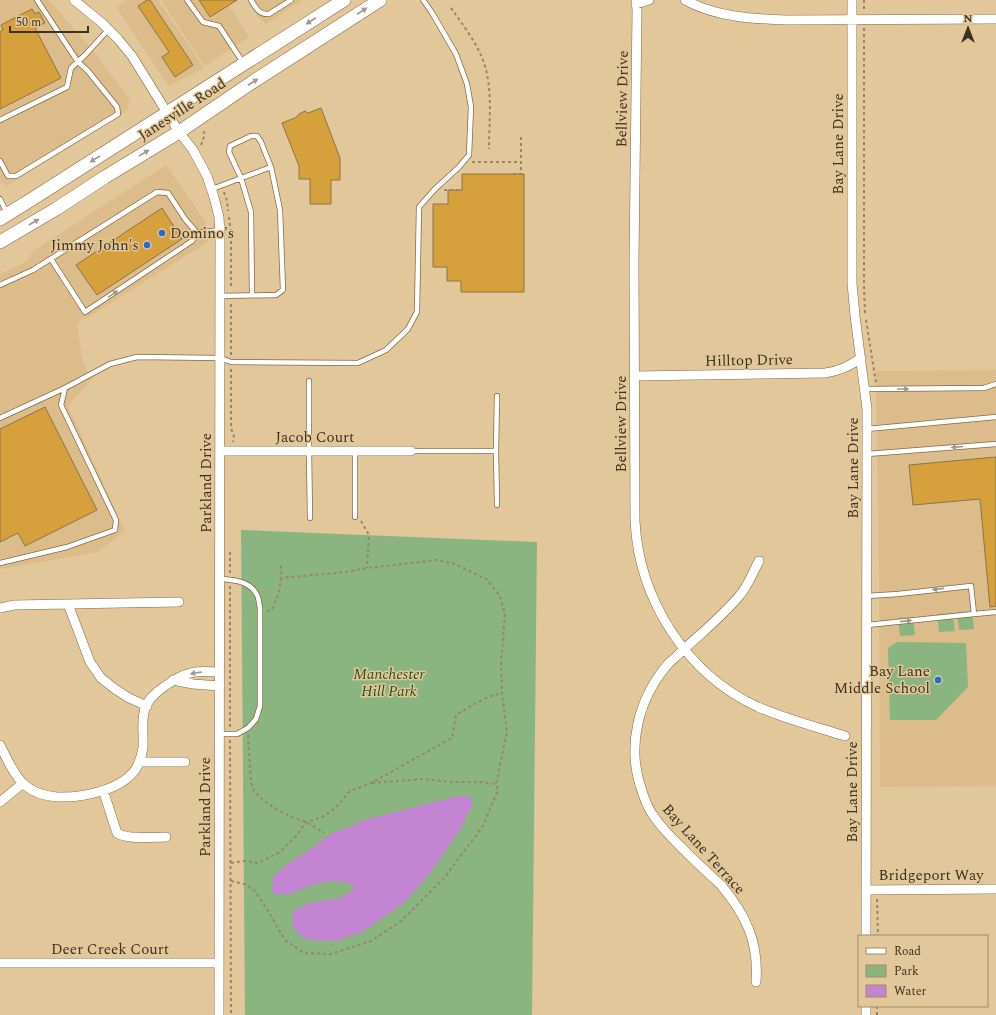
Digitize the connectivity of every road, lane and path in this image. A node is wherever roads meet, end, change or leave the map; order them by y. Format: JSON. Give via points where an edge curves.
{"nodes":[{"id":1,"x":37,"y":0,"type":"edge"},
{"id":2,"x":74,"y":0,"type":"edge"},
{"id":3,"x":187,"y":0,"type":"edge"},
{"id":4,"x":251,"y":0,"type":"edge"},
{"id":5,"x":291,"y":0,"type":"edge"},
{"id":6,"x":344,"y":0,"type":"edge"},
{"id":7,"x":380,"y":0,"type":"edge"},
{"id":8,"x":423,"y":0,"type":"edge"},
{"id":9,"x":649,"y":0,"type":"edge"},
{"id":10,"x":685,"y":0,"type":"edge"},
{"id":11,"x":852,"y":0,"type":"edge"},
{"id":12,"x":864,"y":0,"type":"edge"},
{"id":13,"x":636,"y":2,"type":"edge"},
{"id":14,"x":451,"y":8,"type":"dead end"},
{"id":15,"x":864,"y":9,"type":"dead end"},
{"id":16,"x":996,"y":18,"type":"edge"},
{"id":17,"x":852,"y":19,"type":"junction"},
{"id":18,"x":864,"y":26,"type":"dead end"},
{"id":19,"x":109,"y":30,"type":"junction"},
{"id":20,"x":78,"y":62,"type":"junction"},
{"id":21,"x":244,"y":64,"type":"junction"},
{"id":22,"x":168,"y":114,"type":"junction"},
{"id":23,"x":0,"y":120,"type":"edge"},
{"id":24,"x":179,"y":132,"type":"junction"},
{"id":25,"x":521,"y":136,"type":"dead end"},
{"id":26,"x":489,"y":149,"type":"dead end"},
{"id":27,"x":0,"y":161,"type":"edge"},
{"id":28,"x":472,"y":162,"type":"dead end"},
{"id":29,"x":521,"y":162,"type":"junction"},
{"id":30,"x":271,"y":167,"type":"junction"},
{"id":31,"x":512,"y":174,"type":"dead end"},
{"id":32,"x":241,"y":178,"type":"junction"},
{"id":33,"x":212,"y":189,"type":"junction"},
{"id":34,"x":443,"y":190,"type":"dead end"},
{"id":35,"x":462,"y":190,"type":"dead end"},
{"id":36,"x":0,"y":199,"type":"edge"},
{"id":37,"x":4,"y":216,"type":"edge"},
{"id":38,"x":220,"y":230,"type":"junction"},
{"id":39,"x":196,"y":233,"type":"junction"},
{"id":40,"x":0,"y":242,"type":"edge"},
{"id":41,"x":51,"y":259,"type":"junction"},
{"id":42,"x":0,"y":285,"type":"edge"},
{"id":43,"x":252,"y":295,"type":"junction"},
{"id":44,"x":220,"y":296,"type":"junction"},
{"id":45,"x":220,"y":358,"type":"junction"},
{"id":46,"x":861,"y":358,"type":"junction"},
{"id":47,"x":635,"y":376,"type":"junction"},
{"id":48,"x":309,"y":381,"type":"dead end"},
{"id":49,"x":876,"y":384,"type":"dead end"},
{"id":50,"x":996,"y":384,"type":"edge"},
{"id":51,"x":64,"y":388,"type":"junction"},
{"id":52,"x":864,"y":389,"type":"junction"},
{"id":53,"x":497,"y":396,"type":"dead end"},
{"id":54,"x":996,"y":417,"type":"edge"},
{"id":55,"x":0,"y":418,"type":"edge"},
{"id":56,"x":867,"y":429,"type":"junction"},
{"id":57,"x":996,"y":444,"type":"edge"},
{"id":58,"x":220,"y":451,"type":"junction"},
{"id":59,"x":309,"y":451,"type":"junction"},
{"id":60,"x":355,"y":451,"type":"junction"},
{"id":61,"x":411,"y":451,"type":"joint"},
{"id":62,"x":496,"y":451,"type":"junction"},
{"id":63,"x":867,"y":454,"type":"junction"},
{"id":64,"x":497,"y":505,"type":"dead end"},
{"id":65,"x":355,"y":517,"type":"joint"},
{"id":66,"x":310,"y":518,"type":"dead end"},
{"id":67,"x":759,"y":561,"type":"dead end"},
{"id":68,"x":0,"y":563,"type":"edge"},
{"id":69,"x":281,"y":566,"type":"dead end"},
{"id":70,"x":367,"y":568,"type":"junction"},
{"id":71,"x":281,"y":578,"type":"junction"},
{"id":72,"x":220,"y":579,"type":"junction"},
{"id":73,"x":867,"y":596,"type":"junction"},
{"id":74,"x":179,"y":602,"type":"dead end"},
{"id":75,"x":68,"y":604,"type":"junction"},
{"id":76,"x":0,"y":608,"type":"edge"},
{"id":77,"x":260,"y":612,"type":"junction"},
{"id":78,"x":996,"y":612,"type":"edge"},
{"id":79,"x":974,"y":614,"type":"junction"},
{"id":80,"x":867,"y":625,"type":"junction"},
{"id":81,"x":684,"y":649,"type":"junction"},
{"id":82,"x":219,"y":672,"type":"junction"},
{"id":83,"x":173,"y":680,"type":"junction"},
{"id":84,"x":220,"y":686,"type":"junction"},
{"id":85,"x":502,"y":694,"type":"junction"},
{"id":86,"x":147,"y":706,"type":"junction"},
{"id":87,"x":248,"y":728,"type":"junction"},
{"id":88,"x":220,"y":734,"type":"junction"},
{"id":89,"x":845,"y":736,"type":"dead end"},
{"id":90,"x":0,"y":745,"type":"edge"},
{"id":91,"x":139,"y":762,"type":"junction"},
{"id":92,"x":185,"y":762,"type":"dead end"},
{"id":93,"x":23,"y":783,"type":"junction"},
{"id":94,"x":371,"y":783,"type":"junction"},
{"id":95,"x":496,"y":784,"type":"junction"},
{"id":96,"x":103,"y":790,"type":"junction"},
{"id":97,"x":0,"y":802,"type":"edge"},
{"id":98,"x":306,"y":822,"type":"junction"},
{"id":99,"x":324,"y":833,"type":"dead end"},
{"id":100,"x":166,"y":837,"type":"dead end"},
{"id":101,"x":231,"y":863,"type":"dead end"},
{"id":102,"x":231,"y":881,"type":"dead end"},
{"id":103,"x":996,"y":889,"type":"edge"},
{"id":104,"x":866,"y":890,"type":"junction"},
{"id":105,"x":877,"y":900,"type":"dead end"},
{"id":106,"x":866,"y":935,"type":"edge"},
{"id":107,"x":878,"y":935,"type":"edge"},
{"id":108,"x":0,"y":963,"type":"edge"},
{"id":109,"x":219,"y":963,"type":"junction"},
{"id":110,"x":756,"y":982,"type":"dead end"},
{"id":111,"x":219,"y":1015,"type":"edge"}],
"edges":[{"from":1,"to":20,"type":"lane"},
{"from":2,"to":19,"type":"street","name":"Parkland Drive"},
{"from":3,"to":21,"type":"lane","via":[[203,22],[219,26]]},
{"from":4,"to":5,"type":"lane","via":[[261,13],[266,15]]},
{"from":6,"to":21,"type":"main road","name":"Janesville Road","one_way":true},
{"from":24,"to":7,"type":"main road","name":"Janesville Road","one_way":true},
{"from":8,"to":45,"type":"lane","via":[[456,54],[467,84],[471,123],[469,155],[419,207],[417,312],[408,329],[386,350],[358,363],[231,362]]},
{"from":9,"to":13,"type":"street"},
{"from":10,"to":17,"type":"street","via":[[719,13],[756,19]]},
{"from":11,"to":17,"type":"street","name":"Bay Lane Drive"},
{"from":12,"to":15,"type":"path"},
{"from":13,"to":47,"type":"street","name":"Bellview Drive"},
{"from":14,"to":26,"type":"path","via":[[474,42],[484,65],[489,91]]},
{"from":16,"to":17,"type":"street"},
{"from":17,"to":46,"type":"street","name":"Bay Lane Drive","via":[[852,283]]},
{"from":18,"to":49,"type":"path","via":[[864,287]]},
{"from":19,"to":20,"type":"lane"},
{"from":19,"to":22,"type":"street","name":"Parkland Drive","via":[[132,56]]},
{"from":20,"to":23,"type":"lane","via":[[71,68],[67,87]]},
{"from":20,"to":27,"type":"lane","via":[[117,107],[118,114],[16,176],[8,176]]},
{"from":21,"to":22,"type":"main road","name":"Janesville Road"},
{"from":22,"to":24,"type":"street","name":"Parkland Drive"},
{"from":22,"to":37,"type":"main road","name":"Janesville Road","one_way":true},
{"from":24,"to":33,"type":"street","name":"Parkland Drive","via":[[193,150]]},
{"from":40,"to":24,"type":"main road","name":"Janesville Road","one_way":true},
{"from":25,"to":29,"type":"path"},
{"from":28,"to":29,"type":"path"},
{"from":29,"to":31,"type":"path","via":[[521,174]]},
{"from":30,"to":32,"type":"lane"},
{"from":30,"to":32,"type":"lane","via":[[257,136],[250,136],[230,146],[228,152]]},
{"from":30,"to":43,"type":"lane","via":[[280,210],[283,290],[276,295]]},
{"from":32,"to":33,"type":"lane"},
{"from":32,"to":43,"type":"lane","via":[[251,212]]},
{"from":33,"to":38,"type":"street","name":"Parkland Drive"},
{"from":34,"to":35,"type":"path"},
{"from":36,"to":37,"type":"lane"},
{"from":38,"to":39,"type":"lane"},
{"from":38,"to":44,"type":"street","name":"Parkland Drive"},
{"from":39,"to":41,"type":"lane","via":[[168,193],[157,192]]},
{"from":41,"to":39,"type":"lane","one_way":true,"via":[[85,312],[192,241]]},
{"from":41,"to":42,"type":"lane"},
{"from":43,"to":44,"type":"lane"},
{"from":44,"to":45,"type":"street","name":"Parkland Drive"},
{"from":45,"to":51,"type":"lane","via":[[137,357],[110,364]]},
{"from":45,"to":58,"type":"street","name":"Parkland Drive"},
{"from":46,"to":47,"type":"street","name":"Hilltop Drive","via":[[844,368],[825,373]]},
{"from":46,"to":52,"type":"street","name":"Bay Lane Drive"},
{"from":47,"to":81,"type":"street","name":"Bellview Drive","via":[[635,521],[638,550],[645,580],[654,602]]},
{"from":48,"to":59,"type":"lane"},
{"from":52,"to":50,"type":"lane","one_way":true,"via":[[984,388]]},
{"from":51,"to":55,"type":"lane"},
{"from":51,"to":68,"type":"lane","via":[[61,405],[116,520],[115,530],[67,548]]},
{"from":52,"to":56,"type":"street","name":"Bay Lane Drive"},
{"from":53,"to":62,"type":"lane"},
{"from":54,"to":56,"type":"lane"},
{"from":56,"to":63,"type":"street","name":"Bay Lane Drive"},
{"from":57,"to":63,"type":"lane","one_way":true},
{"from":58,"to":59,"type":"street","name":"Jacob Court"},
{"from":58,"to":72,"type":"street","name":"Parkland Drive"},
{"from":59,"to":60,"type":"street","name":"Jacob Court"},
{"from":59,"to":66,"type":"lane"},
{"from":60,"to":61,"type":"street","name":"Jacob Court"},
{"from":60,"to":65,"type":"lane"},
{"from":61,"to":62,"type":"lane"},
{"from":62,"to":64,"type":"lane"},
{"from":63,"to":73,"type":"street","name":"Bay Lane Drive"},
{"from":65,"to":70,"type":"path","via":[[360,520],[369,535]]},
{"from":67,"to":81,"type":"street","name":"Bay Lane Terrace","via":[[741,594]]},
{"from":69,"to":71,"type":"path"},
{"from":70,"to":71,"type":"path"},
{"from":70,"to":85,"type":"path","via":[[437,560],[455,564],[486,579],[500,596],[505,614],[501,665]]},
{"from":71,"to":77,"type":"path","via":[[279,594],[272,610]]},
{"from":72,"to":77,"type":"lane","via":[[250,586],[257,595]]},
{"from":72,"to":82,"type":"street","name":"Parkland Drive"},
{"from":79,"to":73,"type":"lane","one_way":true,"via":[[971,586]]},
{"from":73,"to":80,"type":"street","name":"Bay Lane Drive"},
{"from":74,"to":75,"type":"street"},
{"from":75,"to":76,"type":"street","via":[[14,605]]},
{"from":75,"to":86,"type":"street","via":[[90,662],[101,678],[129,698]]},
{"from":77,"to":87,"type":"lane","via":[[260,706],[256,719]]},
{"from":78,"to":79,"type":"lane"},
{"from":80,"to":79,"type":"lane","one_way":true},
{"from":80,"to":104,"type":"street","name":"Bay Lane Drive"},
{"from":81,"to":89,"type":"street","name":"Bellview Drive","via":[[719,683],[757,706]]},
{"from":81,"to":110,"type":"street","name":"Bay Lane Terrace","via":[[668,664],[644,701],[634,754],[638,777],[654,818],[671,838],[721,885],[741,914],[755,950]]},
{"from":82,"to":83,"type":"street","one_way":true,"via":[[194,672]]},
{"from":82,"to":84,"type":"street","name":"Parkland Drive"},
{"from":83,"to":84,"type":"street"},
{"from":83,"to":86,"type":"street","via":[[158,691]]},
{"from":84,"to":88,"type":"street","name":"Parkland Drive"},
{"from":85,"to":94,"type":"path","via":[[479,702],[456,715],[452,738]]},
{"from":85,"to":95,"type":"path","via":[[508,732]]},
{"from":86,"to":91,"type":"street","via":[[143,718],[142,753]]},
{"from":87,"to":88,"type":"lane","via":[[237,734]]},
{"from":87,"to":98,"type":"path","via":[[251,782],[254,791],[274,808]]},
{"from":88,"to":109,"type":"street","name":"Parkland Drive"},
{"from":90,"to":93,"type":"street","via":[[18,779]]},
{"from":91,"to":92,"type":"street"},
{"from":91,"to":96,"type":"street","via":[[126,780]]},
{"from":93,"to":96,"type":"street","via":[[32,790],[57,797],[92,794]]},
{"from":93,"to":97,"type":"street"},
{"from":94,"to":95,"type":"path","via":[[424,779]]},
{"from":94,"to":98,"type":"path","via":[[350,791],[322,818]]},
{"from":95,"to":102,"type":"path","via":[[498,790],[483,826],[445,877],[402,921],[371,942],[331,954],[304,953],[285,940],[254,890]]},
{"from":96,"to":100,"type":"street","via":[[117,832],[121,835]]},
{"from":98,"to":99,"type":"path"},
{"from":98,"to":101,"type":"path","via":[[280,852],[258,863]]},
{"from":103,"to":104,"type":"street","name":"Bridgeport Way"},
{"from":104,"to":106,"type":"street","name":"Bay Lane Drive"},
{"from":105,"to":107,"type":"path"},
{"from":108,"to":109,"type":"street","name":"Deer Creek Court"},
{"from":109,"to":111,"type":"street","name":"Parkland Drive"}]}
